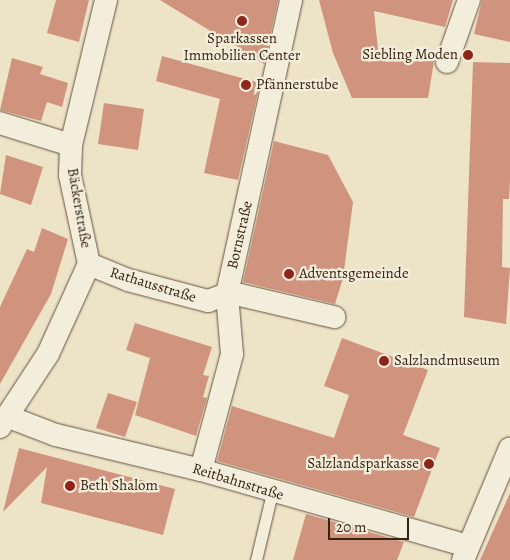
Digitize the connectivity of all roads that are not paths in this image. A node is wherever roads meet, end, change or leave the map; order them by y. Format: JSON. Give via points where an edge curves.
{"nodes":[{"id":1,"x":106,"y":0,"type":"edge"},
{"id":2,"x":291,"y":0,"type":"edge"},
{"id":3,"x":470,"y":0,"type":"edge"},
{"id":4,"x":447,"y":62,"type":"dead end"},
{"id":5,"x":0,"y":123,"type":"edge"},
{"id":6,"x":71,"y":145,"type":"junction"},
{"id":7,"x":89,"y":264,"type":"junction"},
{"id":8,"x":227,"y":294,"type":"junction"},
{"id":9,"x":334,"y":317,"type":"dead end"},
{"id":10,"x":5,"y":422,"type":"edge"},
{"id":11,"x":510,"y":448,"type":"edge"},
{"id":12,"x":201,"y":470,"type":"junction"},
{"id":13,"x":506,"y":474,"type":"edge"},
{"id":14,"x":272,"y":493,"type":"junction"},
{"id":15,"x":465,"y":553,"type":"edge"},
{"id":16,"x":256,"y":560,"type":"edge"}],
"edges":[{"from":1,"to":6,"type":"street","name":"Bäckerstraße"},
{"from":2,"to":8,"type":"street","name":"Bornstraße"},
{"from":3,"to":4,"type":"street"},
{"from":5,"to":6,"type":"street"},
{"from":6,"to":7,"type":"street","name":"Bäckerstraße","via":[[70,174]]},
{"from":7,"to":8,"type":"street","name":"Rathausstraße","via":[[128,280],[208,301]]},
{"from":7,"to":10,"type":"street","name":"Bäckerstraße","via":[[48,354]]},
{"from":8,"to":9,"type":"street","name":"Rathausstraße"},
{"from":8,"to":12,"type":"street","name":"Bornstraße","via":[[232,354]]},
{"from":10,"to":12,"type":"street","name":"Reitbahnstraße"},
{"from":11,"to":13,"type":"street"},
{"from":12,"to":14,"type":"street","name":"Reitbahnstraße"},
{"from":13,"to":15,"type":"street"},
{"from":14,"to":15,"type":"street","name":"Reitbahnstraße"},
{"from":14,"to":16,"type":"lane"}]}
